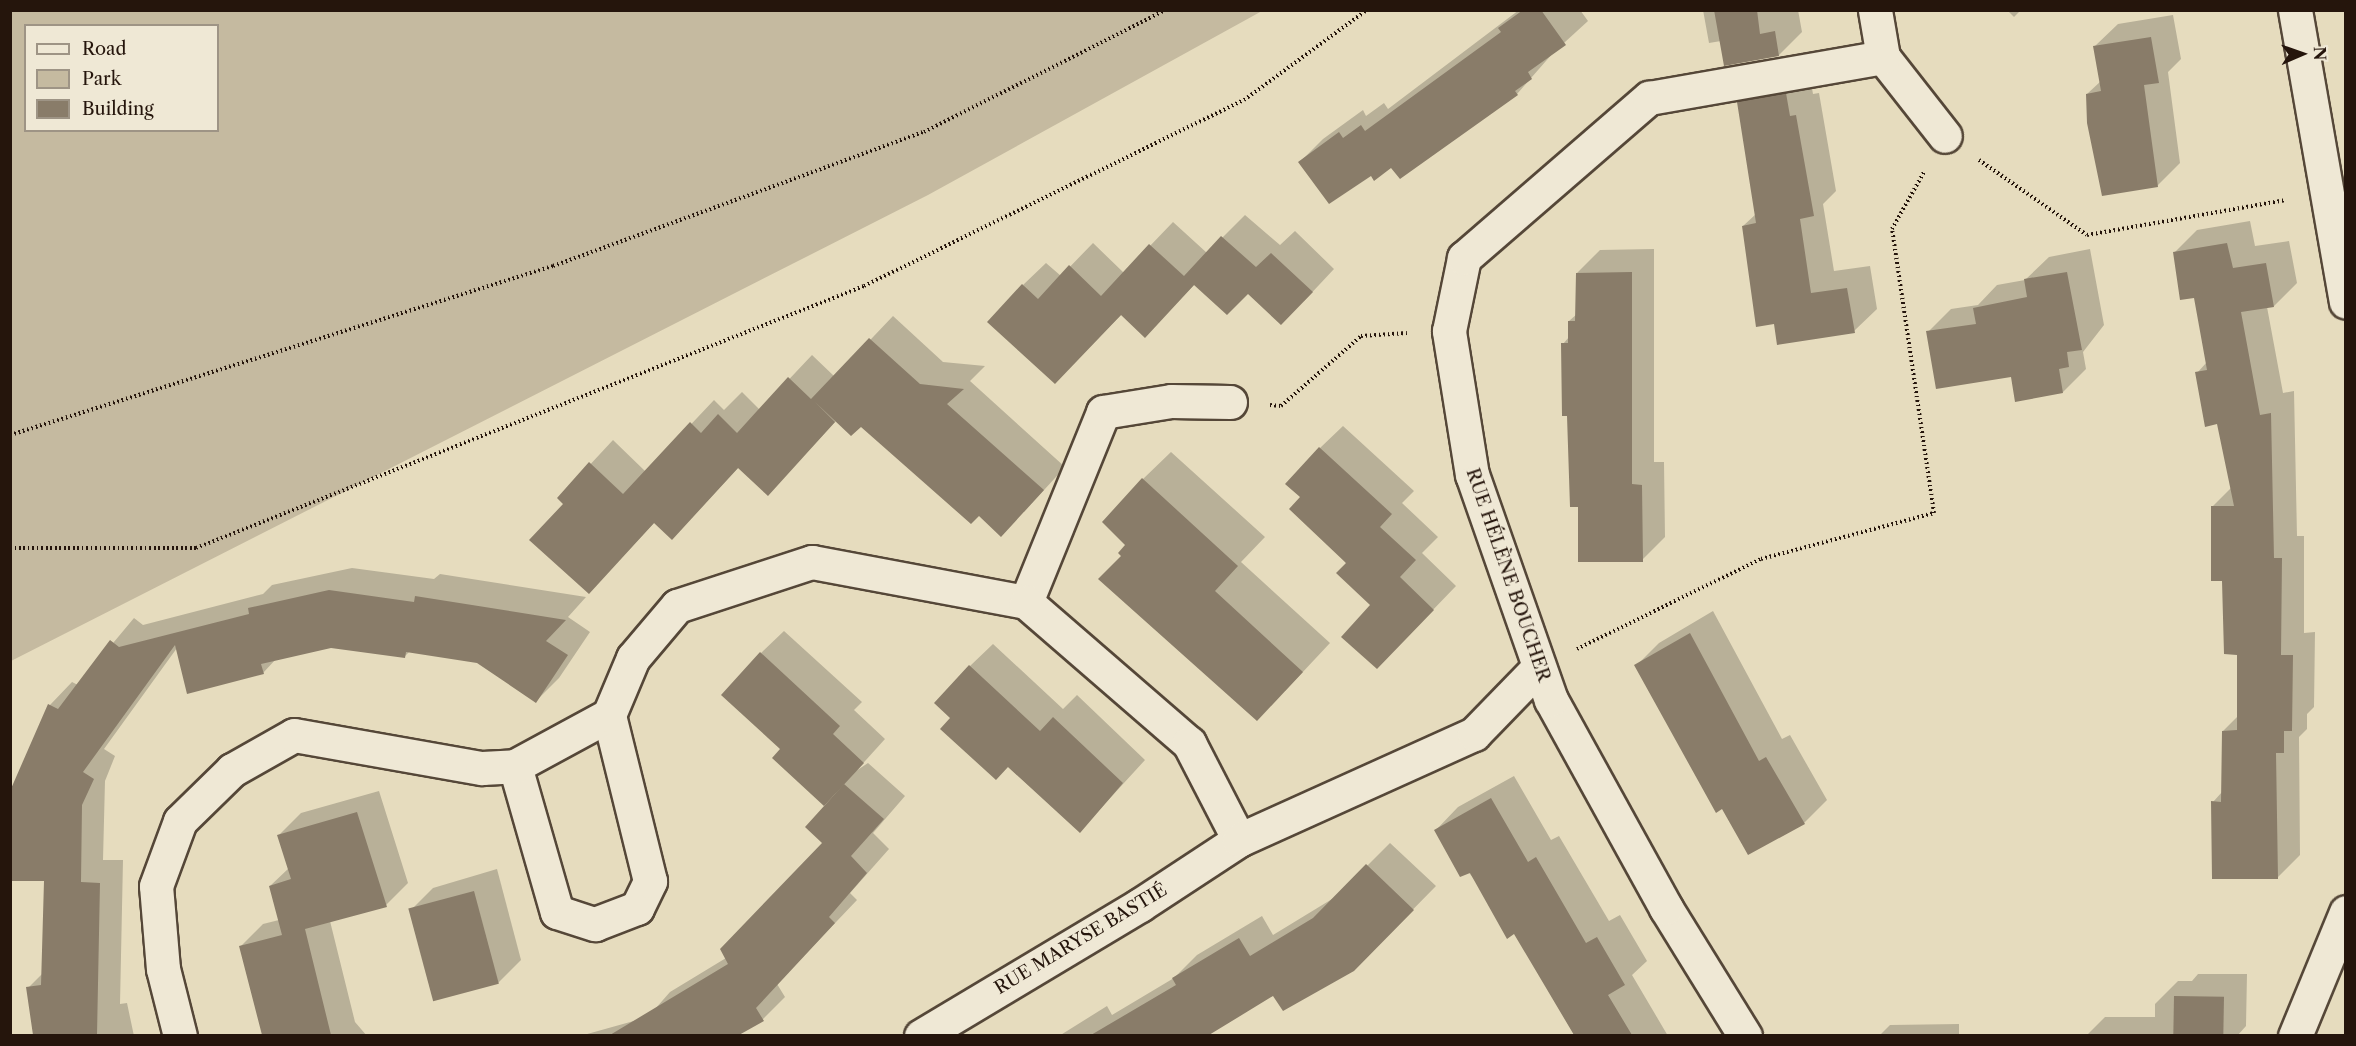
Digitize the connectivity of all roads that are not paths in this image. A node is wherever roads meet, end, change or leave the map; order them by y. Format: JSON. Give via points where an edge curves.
{"nodes":[{"id":1,"x":1875,"y":10,"type":"edge"},
{"id":2,"x":2295,"y":10,"type":"edge"},
{"id":3,"x":1883,"y":57,"type":"junction"},
{"id":4,"x":1945,"y":136,"type":"road end"},
{"id":5,"x":2346,"y":302,"type":"edge"},
{"id":6,"x":1230,"y":402,"type":"road end"},
{"id":7,"x":1026,"y":602,"type":"junction"},
{"id":8,"x":1539,"y":667,"type":"junction"},
{"id":9,"x":609,"y":715,"type":"junction"},
{"id":10,"x":515,"y":766,"type":"junction"},
{"id":11,"x":1239,"y":840,"type":"junction"},
{"id":12,"x":2346,"y":912,"type":"edge"},
{"id":13,"x":180,"y":1035,"type":"edge"},
{"id":14,"x":921,"y":1035,"type":"edge"},
{"id":15,"x":1745,"y":1035,"type":"edge"},
{"id":16,"x":2295,"y":1035,"type":"edge"}],
"edges":[{"from":1,"to":3,"type":"street"},
{"from":2,"to":5,"type":"street"},
{"from":3,"to":4,"type":"street"},
{"from":3,"to":8,"type":"street","name":"RUE HÉLÈNE BOUCHER","via":[[1649,98],[1464,258],[1449,331],[1472,475]]},
{"from":6,"to":7,"type":"street","via":[[1171,401],[1103,412]]},
{"from":7,"to":9,"type":"street","via":[[812,562],[677,606],[633,658]]},
{"from":7,"to":11,"type":"street","via":[[1189,743]]},
{"from":8,"to":11,"type":"street","name":"RUE MARYSE BASTIÉ","via":[[1474,734]]},
{"from":8,"to":15,"type":"street","name":"RUE HÉLÈNE BOUCHER","via":[[1551,700],[1666,908]]},
{"from":9,"to":10,"type":"street"},
{"from":9,"to":10,"type":"street","via":[[651,881],[637,908],[595,924],[557,912]]},
{"from":10,"to":13,"type":"street","via":[[482,768],[294,735],[232,770],[180,821],[156,886],[163,969]]},
{"from":11,"to":14,"type":"street","name":"RUE MARYSE BASTIÉ","via":[[1140,905]]},
{"from":12,"to":16,"type":"street"}]}
